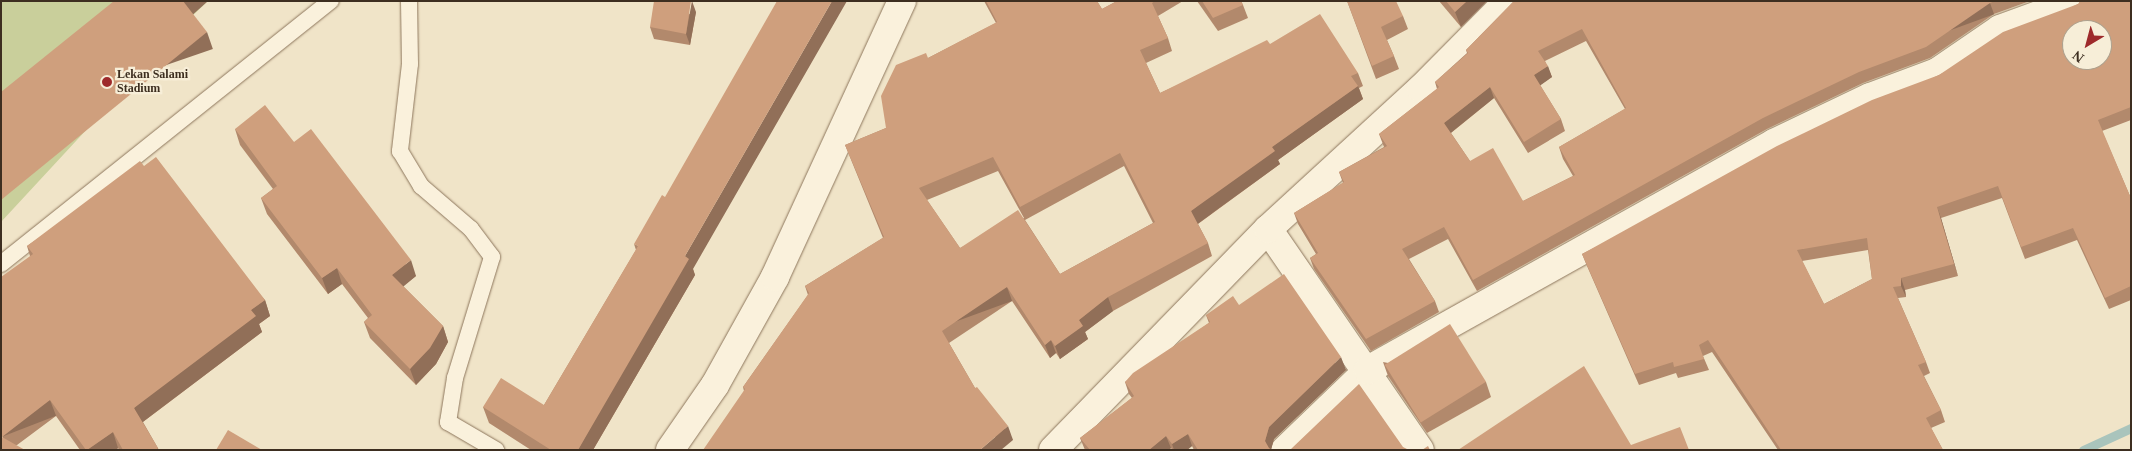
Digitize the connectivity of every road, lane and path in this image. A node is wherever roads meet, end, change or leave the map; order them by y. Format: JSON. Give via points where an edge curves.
{"nodes":[{"id":1,"x":330,"y":1,"type":"edge"},
{"id":2,"x":409,"y":1,"type":"edge"},
{"id":3,"x":902,"y":1,"type":"edge"},
{"id":4,"x":1508,"y":1,"type":"edge"},
{"id":5,"x":2076,"y":1,"type":"edge"},
{"id":6,"x":1268,"y":229,"type":"junction"},
{"id":7,"x":1,"y":264,"type":"edge"},
{"id":8,"x":1368,"y":370,"type":"junction"},
{"id":9,"x":496,"y":450,"type":"edge"},
{"id":10,"x":670,"y":450,"type":"edge"},
{"id":11,"x":1053,"y":450,"type":"edge"},
{"id":12,"x":1285,"y":450,"type":"edge"},
{"id":13,"x":1420,"y":450,"type":"edge"}],
"edges":[{"from":1,"to":7,"type":"lane"},
{"from":2,"to":9,"type":"lane","via":[[410,64],[400,151],[421,186],[471,229],[492,257],[454,378],[448,422]]},
{"from":3,"to":10,"type":"street","via":[[775,277],[715,385]]},
{"from":4,"to":6,"type":"street","via":[[1421,89]]},
{"from":5,"to":8,"type":"street","via":[[2000,29],[1937,72],[1870,97],[1774,142]]},
{"from":6,"to":8,"type":"street"},
{"from":6,"to":11,"type":"street"},
{"from":8,"to":12,"type":"street"},
{"from":8,"to":13,"type":"street"}]}
